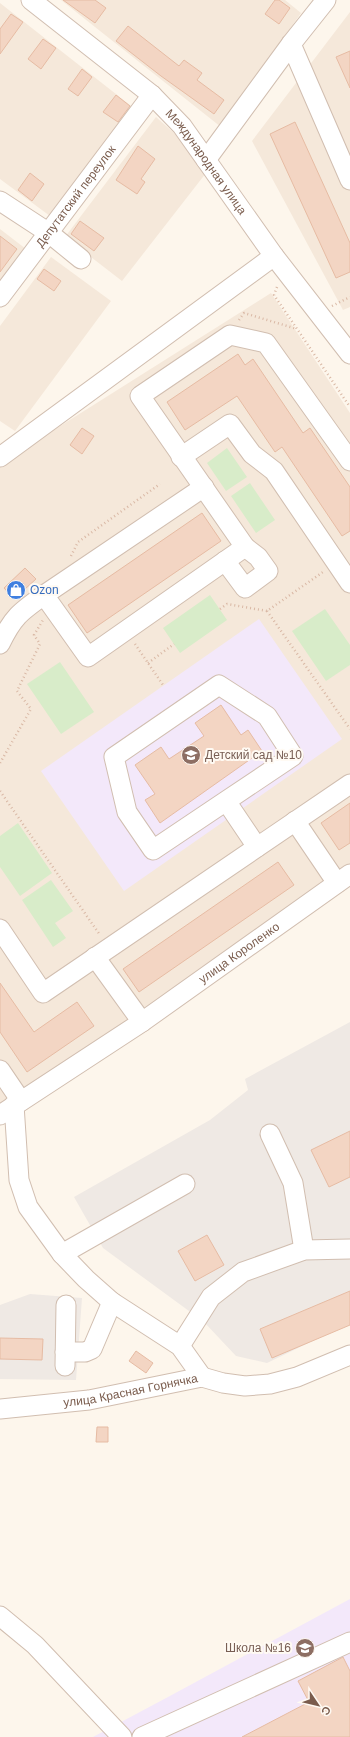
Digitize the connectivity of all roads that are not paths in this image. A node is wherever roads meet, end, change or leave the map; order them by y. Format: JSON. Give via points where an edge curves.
{"nodes":[{"id":1,"x":31,"y":0,"type":"edge"},
{"id":2,"x":318,"y":3,"type":"edge"},
{"id":3,"x":291,"y":44,"type":"junction"},
{"id":4,"x":152,"y":95,"type":"junction"},
{"id":5,"x":206,"y":160,"type":"junction"},
{"id":6,"x":350,"y":180,"type":"edge"},
{"id":7,"x":0,"y":202,"type":"edge"},
{"id":8,"x":49,"y":234,"type":"junction"},
{"id":9,"x":81,"y":259,"type":"dead end"},
{"id":10,"x":279,"y":263,"type":"junction"},
{"id":11,"x":0,"y":297,"type":"edge"},
{"id":12,"x":350,"y":354,"type":"edge"},
{"id":13,"x":0,"y":457,"type":"edge"},
{"id":14,"x":181,"y":457,"type":"junction"},
{"id":15,"x":350,"y":462,"type":"edge"},
{"id":16,"x":204,"y":487,"type":"junction"},
{"id":17,"x":245,"y":547,"type":"junction"},
{"id":18,"x":225,"y":561,"type":"junction"},
{"id":19,"x":345,"y":571,"type":"edge"},
{"id":20,"x":48,"y":600,"type":"junction"},
{"id":21,"x":5,"y":622,"type":"edge"},
{"id":22,"x":0,"y":643,"type":"edge"},
{"id":23,"x":350,"y":784,"type":"edge"},
{"id":24,"x":226,"y":801,"type":"junction"},
{"id":25,"x":295,"y":821,"type":"junction"},
{"id":26,"x":257,"y":847,"type":"junction"},
{"id":27,"x":343,"y":879,"type":"edge"},
{"id":28,"x":0,"y":929,"type":"edge"},
{"id":29,"x":102,"y":952,"type":"junction"},
{"id":30,"x":142,"y":1022,"type":"junction"},
{"id":31,"x":0,"y":1070,"type":"edge"},
{"id":32,"x":12,"y":1107,"type":"edge"},
{"id":33,"x":270,"y":1134,"type":"dead end"},
{"id":34,"x":185,"y":1184,"type":"dead end"},
{"id":35,"x":350,"y":1249,"type":"edge"},
{"id":36,"x":304,"y":1250,"type":"junction"},
{"id":37,"x":62,"y":1254,"type":"junction"},
{"id":38,"x":112,"y":1302,"type":"junction"},
{"id":39,"x":66,"y":1305,"type":"dead end"},
{"id":40,"x":180,"y":1346,"type":"junction"},
{"id":41,"x":350,"y":1355,"type":"edge"},
{"id":42,"x":202,"y":1377,"type":"junction"},
{"id":43,"x":0,"y":1409,"type":"edge"},
{"id":44,"x":0,"y":1616,"type":"edge"},
{"id":45,"x":350,"y":1642,"type":"edge"},
{"id":46,"x":122,"y":1737,"type":"edge"},
{"id":47,"x":142,"y":1737,"type":"edge"}],
"edges":[{"from":1,"to":4,"type":"street","name":"Международная улица"},
{"from":2,"to":3,"type":"street"},
{"from":3,"to":5,"type":"street"},
{"from":3,"to":6,"type":"street"},
{"from":4,"to":5,"type":"street","name":"Международная улица","via":[[182,126]]},
{"from":4,"to":8,"type":"street","name":"Депутатский переулок"},
{"from":5,"to":10,"type":"street","name":"Международная улица"},
{"from":7,"to":8,"type":"street"},
{"from":8,"to":9,"type":"street"},
{"from":8,"to":11,"type":"street","name":"Депутатский переулок"},
{"from":10,"to":12,"type":"street","name":"Международная улица"},
{"from":10,"to":13,"type":"street"},
{"from":14,"to":15,"type":"street","via":[[140,396],[230,335],[266,343]]},
{"from":14,"to":16,"type":"street"},
{"from":14,"to":19,"type":"street","via":[[230,424],[252,454],[274,471]]},
{"from":16,"to":17,"type":"street"},
{"from":16,"to":20,"type":"street"},
{"from":17,"to":18,"type":"street"},
{"from":17,"to":18,"type":"street","via":[[258,557],[268,571],[245,588]]},
{"from":18,"to":20,"type":"street","via":[[88,657]]},
{"from":20,"to":21,"type":"street"},
{"from":21,"to":22,"type":"street"},
{"from":23,"to":25,"type":"street"},
{"from":24,"to":24,"type":"street","via":[[293,756],[267,716],[220,685],[114,757],[127,812],[153,850]]},
{"from":24,"to":26,"type":"street"},
{"from":25,"to":26,"type":"street"},
{"from":25,"to":27,"type":"street","name":"улица Короленко"},
{"from":26,"to":29,"type":"street"},
{"from":27,"to":30,"type":"street","name":"улица Короленко"},
{"from":28,"to":29,"type":"street","via":[[43,993]]},
{"from":29,"to":30,"type":"street"},
{"from":30,"to":32,"type":"street","name":"улица Короленко"},
{"from":31,"to":32,"type":"street"},
{"from":32,"to":37,"type":"street","via":[[19,1180],[28,1207]]},
{"from":33,"to":36,"type":"street","via":[[293,1183]]},
{"from":34,"to":37,"type":"street"},
{"from":35,"to":36,"type":"street"},
{"from":36,"to":40,"type":"street","via":[[243,1272],[211,1297]]},
{"from":37,"to":38,"type":"street"},
{"from":38,"to":39,"type":"street","via":[[92,1349],[65,1359]]},
{"from":38,"to":40,"type":"street"},
{"from":40,"to":42,"type":"street"},
{"from":41,"to":42,"type":"street","name":"улица Красная Горнячка","via":[[297,1377],[270,1384],[245,1386]]},
{"from":42,"to":43,"type":"street","name":"улица Красная Горнячка","via":[[89,1400]]},
{"from":44,"to":46,"type":"street","via":[[35,1645]]},
{"from":45,"to":47,"type":"street"}]}
